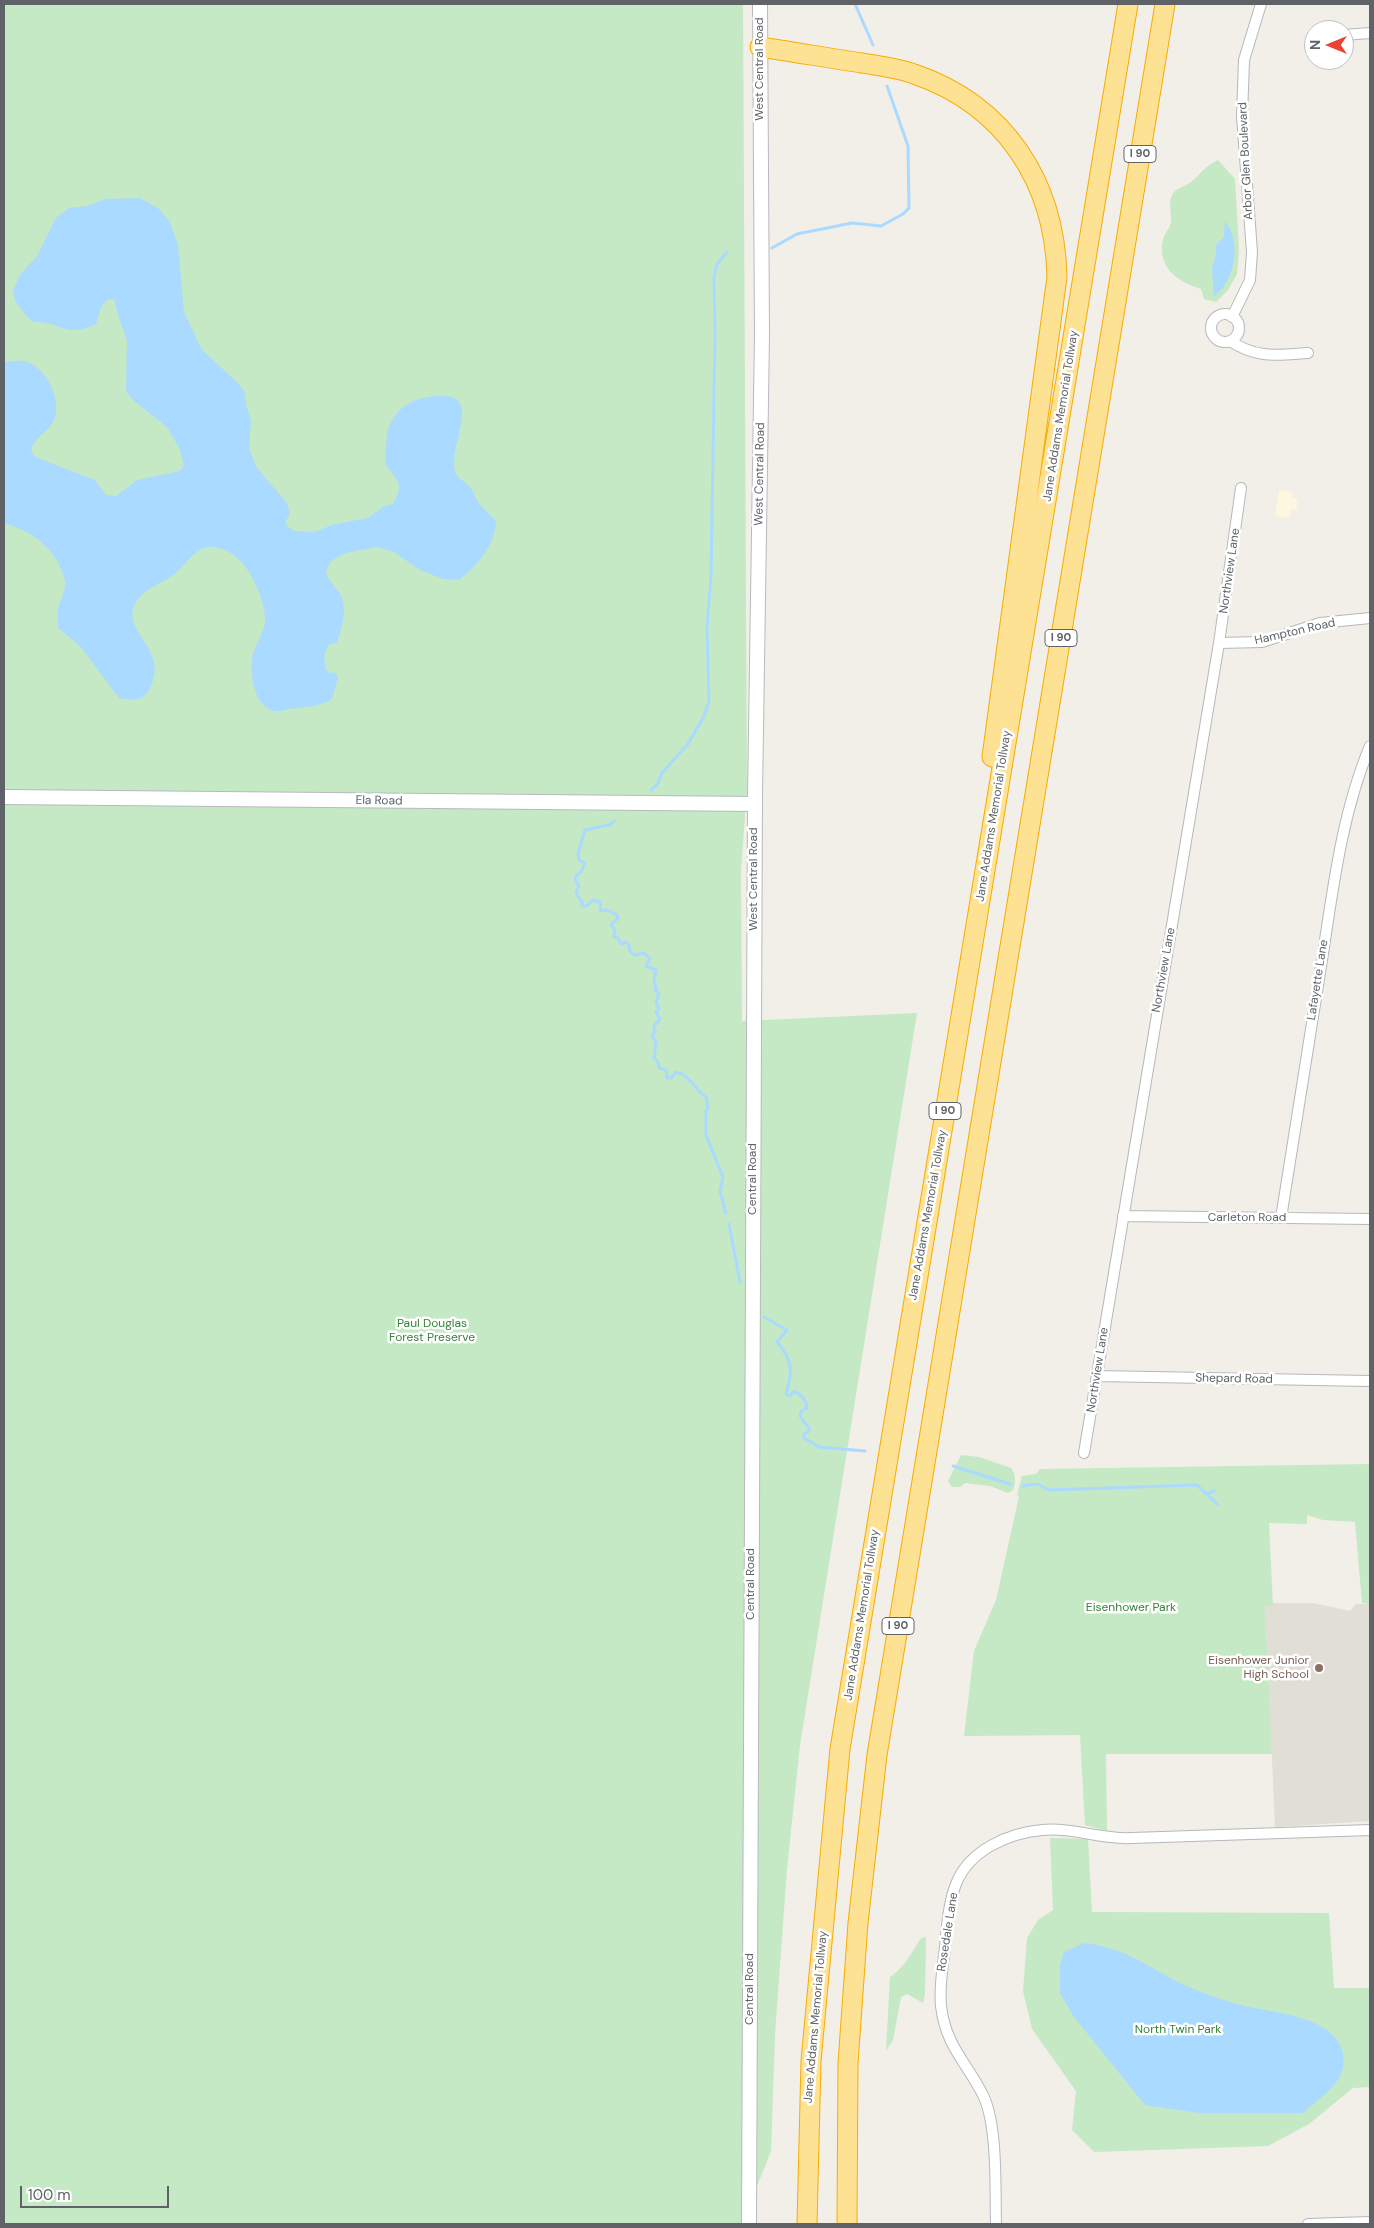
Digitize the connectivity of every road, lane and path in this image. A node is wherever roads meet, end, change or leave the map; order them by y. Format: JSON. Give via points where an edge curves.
{"nodes":[{"id":1,"x":760,"y":4,"type":"edge"},
{"id":2,"x":1128,"y":4,"type":"edge"},
{"id":3,"x":1165,"y":4,"type":"edge"},
{"id":4,"x":1173,"y":4,"type":"edge"},
{"id":5,"x":1260,"y":4,"type":"edge"},
{"id":6,"x":1370,"y":33,"type":"edge"},
{"id":7,"x":1354,"y":34,"type":"edge"},
{"id":8,"x":760,"y":47,"type":"junction"},
{"id":9,"x":1155,"y":65,"type":"junction"},
{"id":10,"x":1232,"y":317,"type":"junction"},
{"id":11,"x":1230,"y":341,"type":"junction"},
{"id":12,"x":1308,"y":353,"type":"dead end"},
{"id":13,"x":1242,"y":488,"type":"dead end"},
{"id":14,"x":1370,"y":618,"type":"edge"},
{"id":15,"x":1219,"y":643,"type":"junction"},
{"id":16,"x":1370,"y":746,"type":"edge"},
{"id":17,"x":4,"y":797,"type":"edge"},
{"id":18,"x":755,"y":804,"type":"junction"},
{"id":19,"x":754,"y":945,"type":"joint"},
{"id":20,"x":971,"y":958,"type":"junction"},
{"id":21,"x":1123,"y":1216,"type":"junction"},
{"id":22,"x":1281,"y":1218,"type":"junction"},
{"id":23,"x":1370,"y":1219,"type":"edge"},
{"id":24,"x":1097,"y":1376,"type":"junction"},
{"id":25,"x":1370,"y":1381,"type":"edge"},
{"id":26,"x":1084,"y":1452,"type":"dead end"},
{"id":27,"x":1370,"y":1830,"type":"edge"},
{"id":28,"x":1370,"y":2222,"type":"edge"},
{"id":29,"x":749,"y":2224,"type":"edge"},
{"id":30,"x":807,"y":2224,"type":"edge"},
{"id":31,"x":847,"y":2224,"type":"edge"},
{"id":32,"x":996,"y":2224,"type":"edge"},
{"id":33,"x":1308,"y":2224,"type":"edge"}],
"edges":[{"from":1,"to":8,"type":"street","name":"West Central Road"},
{"from":2,"to":20,"type":"highway","name":"Jane Addams Memorial Tollway","number":"I 90"},
{"from":3,"to":9,"type":"highway","number":"I 90"},
{"from":4,"to":9,"type":"highway"},
{"from":5,"to":10,"type":"street","name":"Arbor Glen Boulevard","via":[[1244,60],[1242,116],[1252,252],[1250,280]]},
{"from":6,"to":7,"type":"street"},
{"from":8,"to":18,"type":"street","name":"West Central Road","via":[[762,334]]},
{"from":8,"to":20,"type":"highway","via":[[913,73],[954,91],[992,119],[1019,150],[1042,192],[1052,226],[1057,261],[1055,299],[1002,674]]},
{"from":9,"to":31,"type":"highway","number":"I 90","via":[[877,1755],[850,2027]]},
{"from":10,"to":11,"type":"street","via":[[1239,329]]},
{"from":10,"to":11,"type":"street","via":[[1219,316],[1212,326],[1217,339]]},
{"from":11,"to":12,"type":"street","via":[[1260,355]]},
{"from":13,"to":15,"type":"street","name":"Northview Lane"},
{"from":14,"to":15,"type":"street","name":"Hampton Road","via":[[1320,623],[1262,642]]},
{"from":15,"to":21,"type":"street","name":"Northview Lane"},
{"from":16,"to":22,"type":"street","name":"Lafayette Lane","via":[[1334,880]]},
{"from":17,"to":18,"type":"street","name":"Ela Road"},
{"from":18,"to":19,"type":"street","name":"West Central Road"},
{"from":19,"to":29,"type":"street","name":"Central Road"},
{"from":20,"to":30,"type":"highway","name":"Jane Addams Memorial Tollway","number":"I 90","via":[[840,1749],[811,2061]]},
{"from":21,"to":22,"type":"street","name":"Carleton Road"},
{"from":21,"to":24,"type":"street","name":"Northview Lane"},
{"from":22,"to":23,"type":"street","name":"Carleton Road"},
{"from":24,"to":25,"type":"street","name":"Shepard Road"},
{"from":24,"to":26,"type":"street","name":"Northview Lane"},
{"from":27,"to":32,"type":"street","name":"Rosedale Lane","via":[[1117,1839],[1062,1829],[1042,1830],[1015,1834],[996,1843],[966,1867],[956,1884],[948,1918],[941,2004],[946,2032],[984,2096],[990,2118]]},
{"from":28,"to":33,"type":"street"}]}
